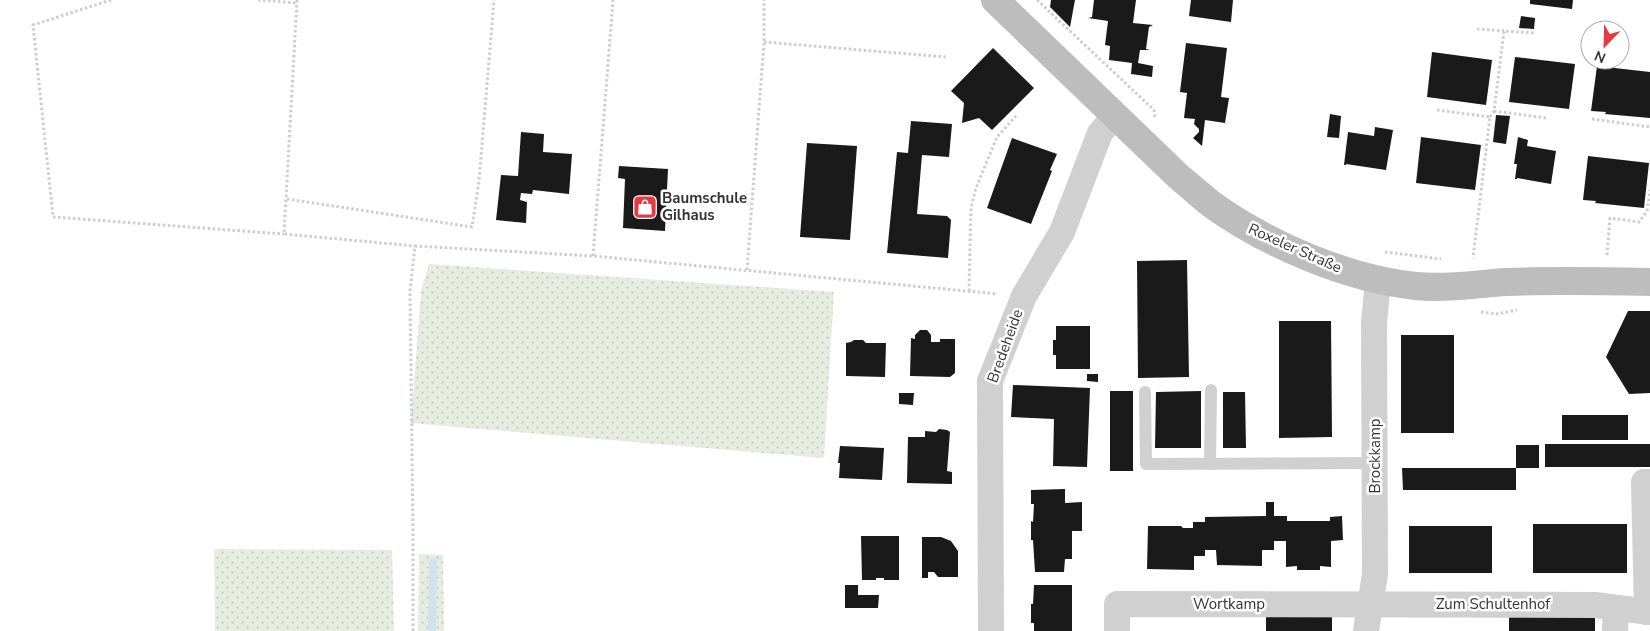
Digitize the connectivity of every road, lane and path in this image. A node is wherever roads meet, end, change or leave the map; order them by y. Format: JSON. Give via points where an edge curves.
{"nodes":[{"id":1,"x":111,"y":0,"type":"edge"},
{"id":2,"x":258,"y":0,"type":"edge"},
{"id":3,"x":494,"y":0,"type":"edge"},
{"id":4,"x":614,"y":0,"type":"edge"},
{"id":5,"x":764,"y":0,"type":"edge"},
{"id":6,"x":995,"y":0,"type":"edge"},
{"id":7,"x":1037,"y":0,"type":"edge"},
{"id":8,"x":297,"y":1,"type":"edge"},
{"id":9,"x":1477,"y":29,"type":"dead end"},
{"id":10,"x":1504,"y":31,"type":"junction"},
{"id":11,"x":1536,"y":32,"type":"dead end"},
{"id":12,"x":764,"y":42,"type":"junction"},
{"id":13,"x":946,"y":57,"type":"dead end"},
{"id":14,"x":1437,"y":110,"type":"dead end"},
{"id":15,"x":1494,"y":111,"type":"junction"},
{"id":16,"x":1016,"y":116,"type":"dead end"},
{"id":17,"x":1116,"y":116,"type":"junction"},
{"id":18,"x":1490,"y":117,"type":"junction"},
{"id":19,"x":1546,"y":118,"type":"dead end"},
{"id":20,"x":1156,"y":119,"type":"dead end"},
{"id":21,"x":1592,"y":119,"type":"dead end"},
{"id":22,"x":1650,"y":127,"type":"edge"},
{"id":23,"x":1650,"y":190,"type":"edge"},
{"id":24,"x":287,"y":198,"type":"junction"},
{"id":25,"x":284,"y":234,"type":"junction"},
{"id":26,"x":415,"y":246,"type":"junction"},
{"id":27,"x":593,"y":256,"type":"junction"},
{"id":28,"x":1472,"y":259,"type":"dead end"},
{"id":29,"x":1606,"y":260,"type":"dead end"},
{"id":30,"x":747,"y":270,"type":"junction"},
{"id":31,"x":1378,"y":280,"type":"junction"},
{"id":32,"x":1650,"y":282,"type":"edge"},
{"id":33,"x":969,"y":291,"type":"junction"},
{"id":34,"x":1024,"y":296,"type":"junction"},
{"id":35,"x":1211,"y":390,"type":"dead end"},
{"id":36,"x":1145,"y":392,"type":"dead end"},
{"id":37,"x":1375,"y":463,"type":"junction"},
{"id":38,"x":1210,"y":464,"type":"junction"},
{"id":39,"x":1650,"y":482,"type":"edge"},
{"id":40,"x":1369,"y":604,"type":"junction"},
{"id":41,"x":1649,"y":612,"type":"edge"},
{"id":42,"x":1616,"y":619,"type":"edge"},
{"id":43,"x":413,"y":631,"type":"edge"},
{"id":44,"x":991,"y":631,"type":"edge"},
{"id":45,"x":1117,"y":631,"type":"edge"},
{"id":46,"x":1366,"y":631,"type":"edge"}],
"edges":[{"from":1,"to":25,"type":"path","via":[[33,25],[53,217]]},
{"from":2,"to":8,"type":"path"},
{"from":3,"to":24,"type":"path","via":[[479,181],[472,227]]},
{"from":4,"to":27,"type":"path"},
{"from":5,"to":12,"type":"path"},
{"from":6,"to":17,"type":"main road","name":"Roxeler Straße"},
{"from":7,"to":20,"type":"path","via":[[1154,110]]},
{"from":8,"to":24,"type":"path"},
{"from":9,"to":10,"type":"path"},
{"from":10,"to":11,"type":"path"},
{"from":10,"to":15,"type":"path"},
{"from":12,"to":13,"type":"path"},
{"from":12,"to":30,"type":"path"},
{"from":14,"to":18,"type":"path"},
{"from":15,"to":18,"type":"path"},
{"from":15,"to":19,"type":"path"},
{"from":16,"to":33,"type":"path","via":[[997,137],[976,188],[971,207]]},
{"from":17,"to":31,"type":"main road","name":"Roxeler Straße","via":[[1179,177],[1245,226],[1311,258]]},
{"from":17,"to":34,"type":"street","name":"Bredeheide","via":[[1100,133],[1062,232]]},
{"from":18,"to":28,"type":"path"},
{"from":21,"to":22,"type":"path"},
{"from":23,"to":29,"type":"path","via":[[1647,212],[1638,222],[1610,218]]},
{"from":24,"to":25,"type":"path"},
{"from":25,"to":26,"type":"path"},
{"from":26,"to":27,"type":"path"},
{"from":26,"to":43,"type":"path","via":[[410,291]]},
{"from":27,"to":30,"type":"path"},
{"from":30,"to":33,"type":"path"},
{"from":31,"to":32,"type":"main road","name":"Roxeler Straße","via":[[1417,286]]},
{"from":31,"to":37,"type":"street","name":"Brockkamp","via":[[1374,323]]},
{"from":33,"to":34,"type":"path"},
{"from":34,"to":44,"type":"street","name":"Bredeheide","via":[[990,381]]},
{"from":35,"to":38,"type":"lane"},
{"from":36,"to":38,"type":"lane","via":[[1146,464]]},
{"from":37,"to":38,"type":"lane"},
{"from":37,"to":40,"type":"street","name":"Brockkamp","via":[[1375,574]]},
{"from":39,"to":41,"type":"street","name":"Zum Schultenhof","via":[[1644,482]]},
{"from":40,"to":42,"type":"street","name":"Zum Schultenhof","via":[[1595,605]]},
{"from":40,"to":45,"type":"street","name":"Wortkamp","via":[[1117,604]]},
{"from":40,"to":46,"type":"street","name":"Brockkamp"},
{"from":41,"to":42,"type":"street","name":"Zum Schultenhof"}]}
